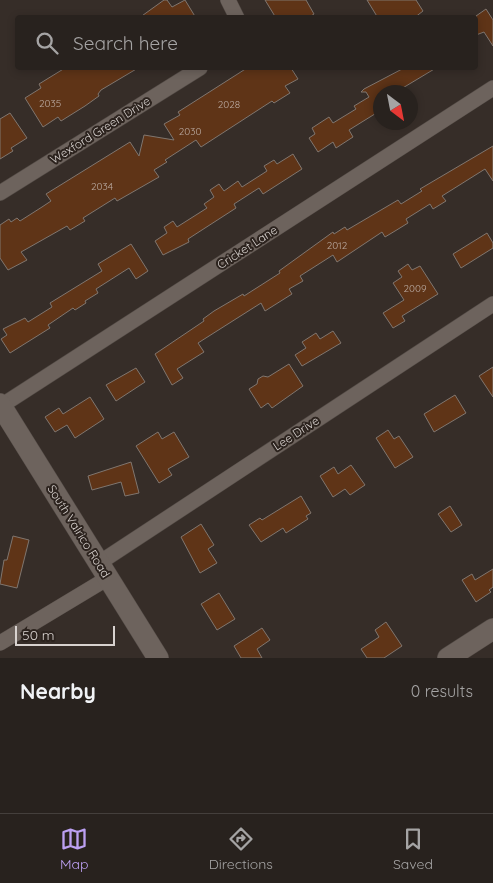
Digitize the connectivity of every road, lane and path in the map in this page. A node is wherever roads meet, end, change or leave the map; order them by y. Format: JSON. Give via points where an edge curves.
{"nodes":[{"id":1,"x":228,"y":0,"type":"edge"},
{"id":2,"x":236,"y":15,"type":"edge"},
{"id":3,"x":197,"y":70,"type":"edge"},
{"id":4,"x":493,"y":88,"type":"edge"},
{"id":5,"x":0,"y":193,"type":"edge"},
{"id":6,"x":493,"y":304,"type":"edge"},
{"id":7,"x":1,"y":405,"type":"edge"},
{"id":8,"x":103,"y":570,"type":"junction"},
{"id":9,"x":493,"y":629,"type":"edge"},
{"id":10,"x":0,"y":643,"type":"edge"},
{"id":11,"x":158,"y":658,"type":"edge"},
{"id":12,"x":448,"y":658,"type":"edge"}],
"edges":[{"from":1,"to":2,"type":"street"},
{"from":3,"to":5,"type":"street","name":"Wexford Green Drive"},
{"from":4,"to":7,"type":"street","name":"Cricket Lane"},
{"from":6,"to":8,"type":"street","name":"Lee Drive"},
{"from":7,"to":8,"type":"street","name":"South Valrico Road"},
{"from":8,"to":10,"type":"street","name":"Lee Drive"},
{"from":8,"to":11,"type":"street","name":"South Valrico Road"},
{"from":9,"to":12,"type":"street"}]}
